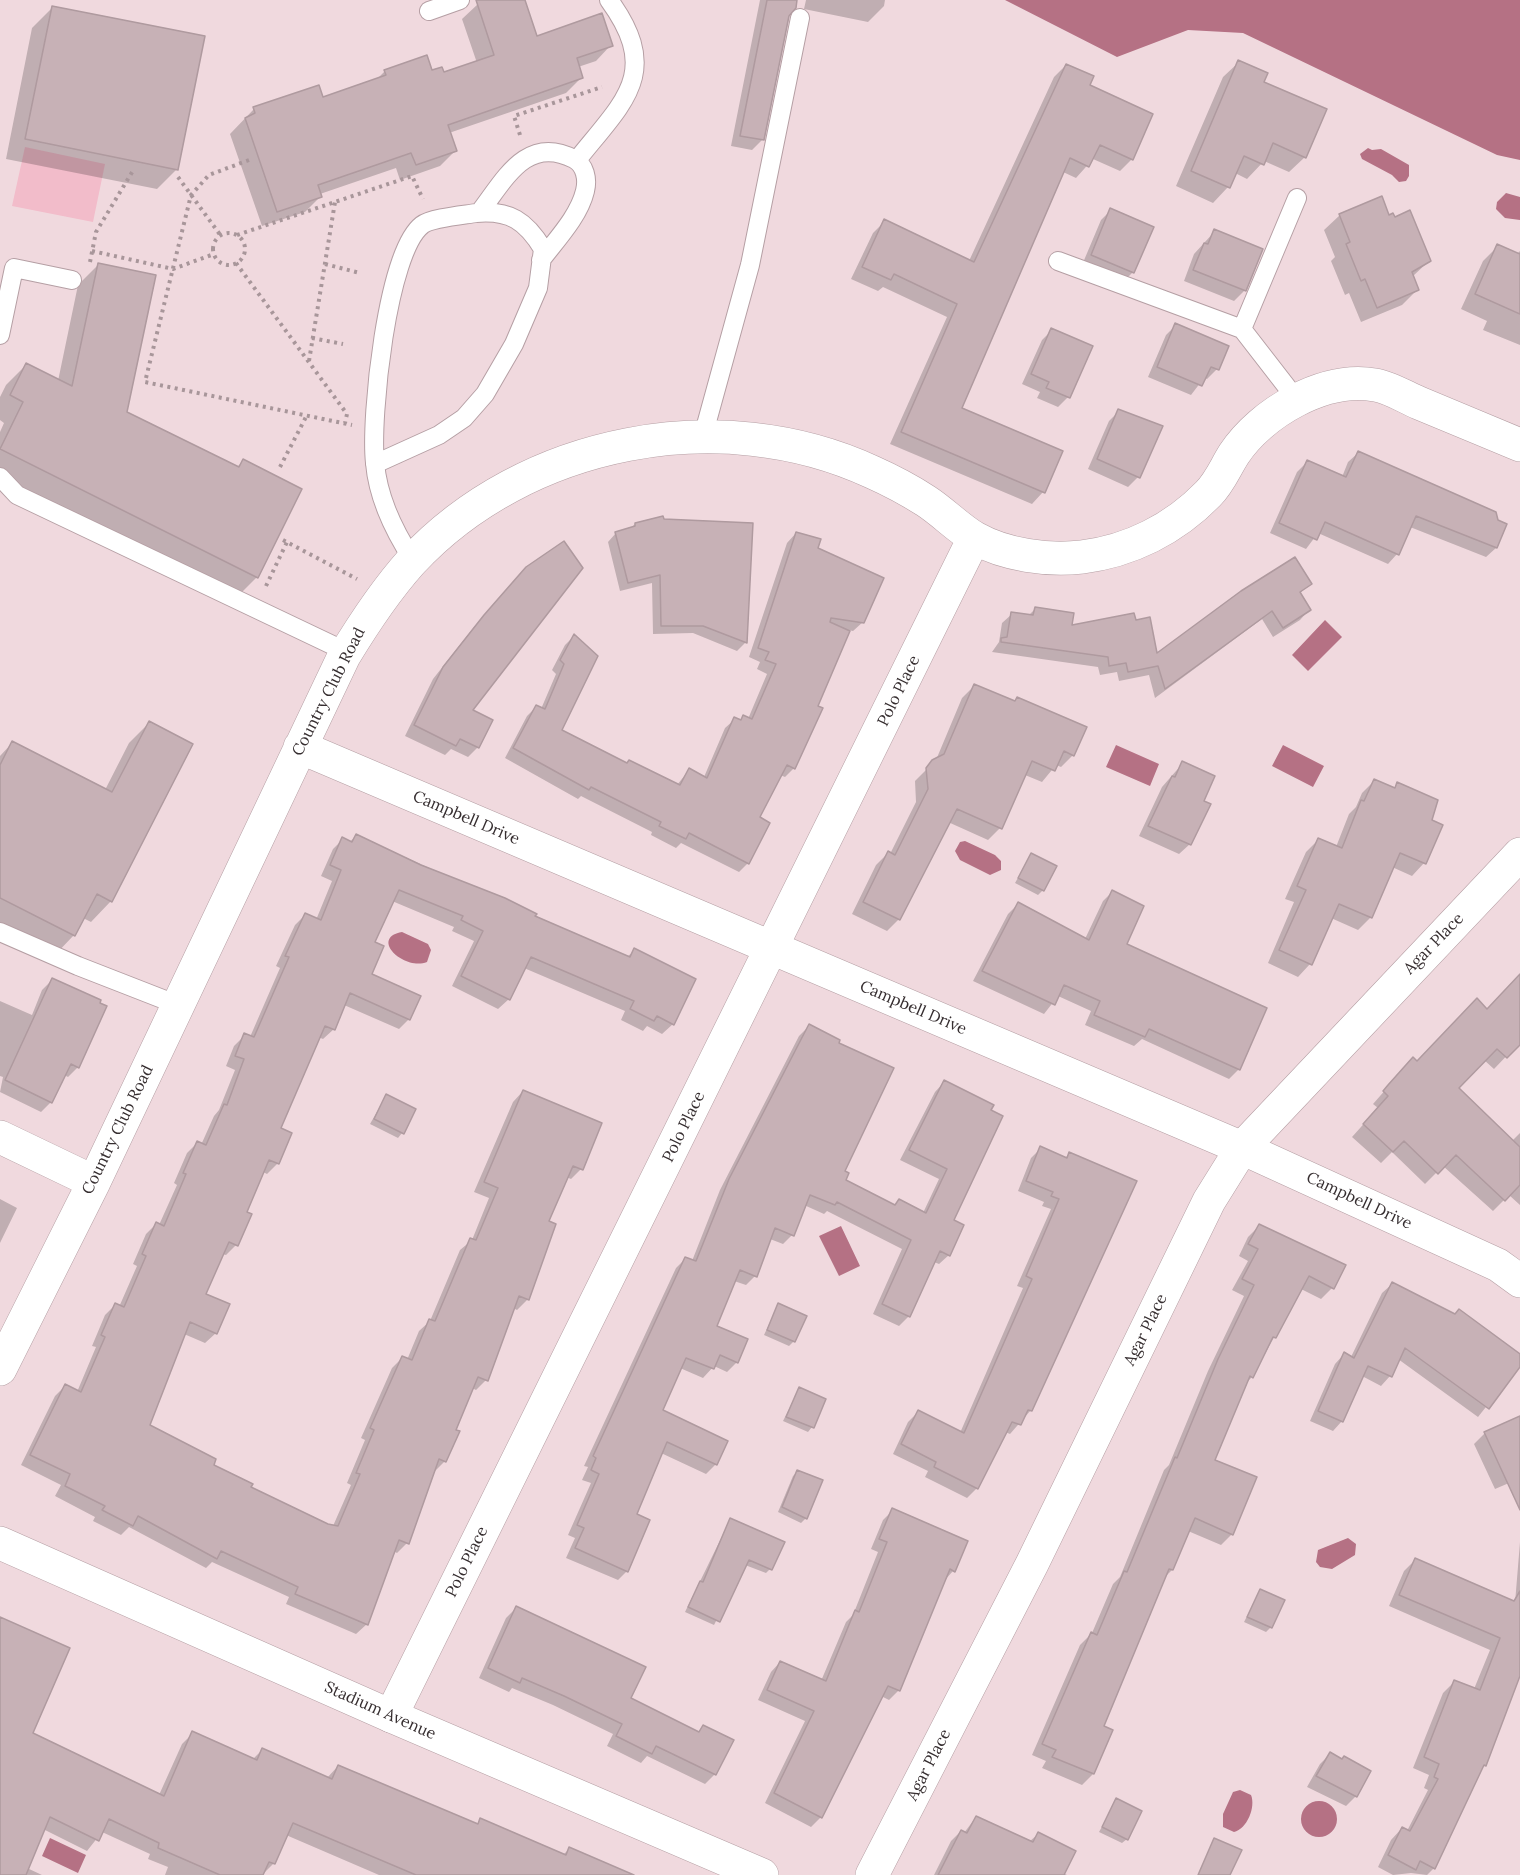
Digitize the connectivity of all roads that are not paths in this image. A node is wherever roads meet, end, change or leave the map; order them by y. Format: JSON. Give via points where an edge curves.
{"nodes":[{"id":1,"x":460,"y":0,"type":"edge"},
{"id":2,"x":609,"y":0,"type":"edge"},
{"id":3,"x":429,"y":12,"type":"dead end"},
{"id":4,"x":800,"y":18,"type":"dead end"},
{"id":5,"x":577,"y":160,"type":"junction"},
{"id":6,"x":1296,"y":198,"type":"dead end"},
{"id":7,"x":479,"y":213,"type":"junction"},
{"id":8,"x":542,"y":260,"type":"junction"},
{"id":9,"x":1058,"y":261,"type":"dead end"},
{"id":10,"x":72,"y":280,"type":"road end"},
{"id":11,"x":1242,"y":329,"type":"junction"},
{"id":12,"x":0,"y":335,"type":"edge"},
{"id":13,"x":1297,"y":400,"type":"junction"},
{"id":14,"x":703,"y":436,"type":"junction"},
{"id":15,"x":1520,"y":445,"type":"edge"},
{"id":16,"x":375,"y":464,"type":"junction"},
{"id":17,"x":0,"y":477,"type":"edge"},
{"id":18,"x":974,"y":538,"type":"junction"},
{"id":19,"x":413,"y":560,"type":"junction"},
{"id":20,"x":347,"y":652,"type":"junction"},
{"id":21,"x":300,"y":747,"type":"junction"},
{"id":22,"x":1520,"y":854,"type":"edge"},
{"id":23,"x":0,"y":932,"type":"edge"},
{"id":24,"x":772,"y":949,"type":"junction"},
{"id":25,"x":178,"y":1005,"type":"junction"},
{"id":26,"x":0,"y":1137,"type":"edge"},
{"id":27,"x":1242,"y":1148,"type":"junction"},
{"id":28,"x":94,"y":1182,"type":"junction"},
{"id":29,"x":1520,"y":1281,"type":"edge"},
{"id":30,"x":0,"y":1369,"type":"edge"},
{"id":31,"x":0,"y":1543,"type":"edge"},
{"id":32,"x":391,"y":1716,"type":"junction"},
{"id":33,"x":762,"y":1875,"type":"edge"},
{"id":34,"x":872,"y":1875,"type":"edge"}],
"edges":[{"from":1,"to":3,"type":"lane"},
{"from":2,"to":5,"type":"lane","via":[[627,25],[636,48],[634,78],[624,101]]},
{"from":4,"to":14,"type":"lane","via":[[750,265]]},
{"from":5,"to":7,"type":"lane","via":[[542,150],[526,157]]},
{"from":5,"to":8,"type":"lane","via":[[586,172],[586,189],[579,208]]},
{"from":6,"to":11,"type":"lane"},
{"from":7,"to":8,"type":"lane","via":[[512,216],[530,228],[543,249]]},
{"from":7,"to":16,"type":"lane","via":[[423,224],[408,242],[377,384]]},
{"from":8,"to":16,"type":"lane","via":[[538,288],[514,344],[485,394],[464,418],[439,435]]},
{"from":9,"to":11,"type":"lane"},
{"from":10,"to":12,"type":"lane","via":[[14,268]]},
{"from":11,"to":13,"type":"lane"},
{"from":13,"to":15,"type":"street","name":"Country Club Road","via":[[1343,386],[1375,385]]},
{"from":13,"to":18,"type":"street","name":"Country Club Road","via":[[1256,428],[1208,494],[1152,537],[1081,557],[1046,557]]},
{"from":14,"to":18,"type":"street","name":"Country Club Road","via":[[759,439],[819,452],[861,467],[924,500]]},
{"from":14,"to":19,"type":"street","name":"Country Club Road","via":[[653,439],[602,449],[554,465],[502,490],[457,521]]},
{"from":16,"to":19,"type":"lane","via":[[392,528]]},
{"from":17,"to":20,"type":"lane","via":[[17,495]]},
{"from":18,"to":24,"type":"street","name":"Polo Place"},
{"from":19,"to":20,"type":"street","name":"Country Club Road"},
{"from":20,"to":21,"type":"street","name":"Country Club Road"},
{"from":21,"to":24,"type":"street","name":"Campbell Drive"},
{"from":21,"to":25,"type":"street","name":"Country Club Road"},
{"from":22,"to":27,"type":"street","name":"Agar Place"},
{"from":23,"to":25,"type":"lane"},
{"from":24,"to":27,"type":"street","name":"Campbell Drive"},
{"from":24,"to":32,"type":"street","name":"Polo Place"},
{"from":25,"to":28,"type":"street","name":"Country Club Road"},
{"from":26,"to":28,"type":"street"},
{"from":27,"to":29,"type":"street","name":"Campbell Drive","via":[[1498,1265]]},
{"from":27,"to":34,"type":"street","name":"Agar Place","via":[[1209,1201],[1032,1564]]},
{"from":28,"to":30,"type":"street","name":"Country Club Road"},
{"from":31,"to":32,"type":"street","name":"Stadium Avenue"},
{"from":32,"to":33,"type":"street","name":"Stadium Avenue"}]}
